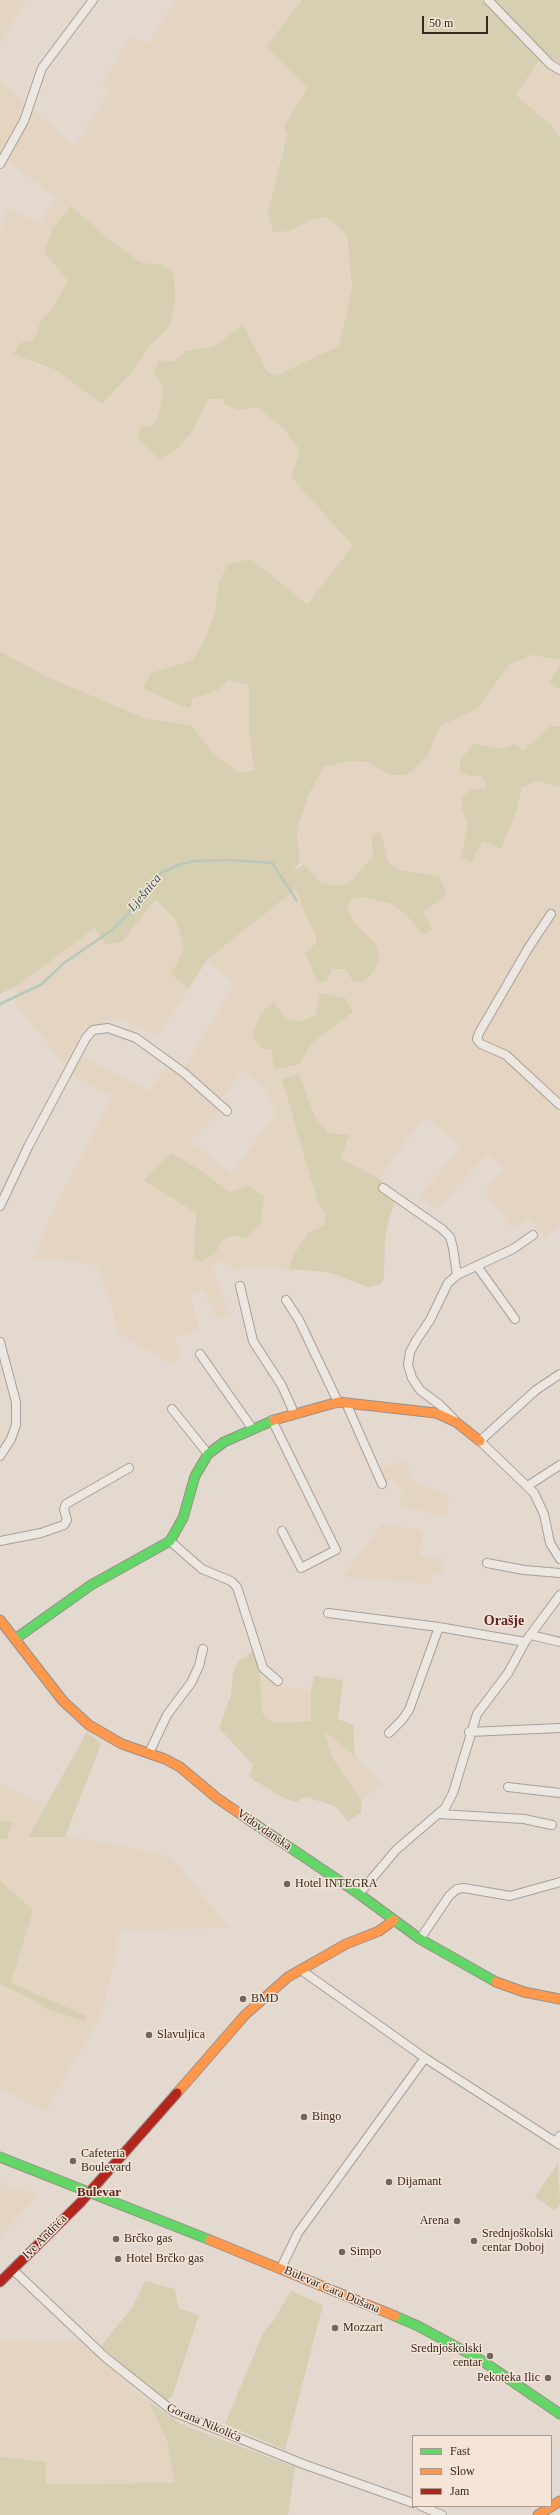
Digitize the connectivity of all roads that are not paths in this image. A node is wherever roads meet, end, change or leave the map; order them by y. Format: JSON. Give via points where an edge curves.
{"nodes":[{"id":1,"x":93,"y":0,"type":"edge"},
{"id":2,"x":488,"y":0,"type":"edge"},
{"id":3,"x":560,"y":70,"type":"edge"},
{"id":4,"x":0,"y":164,"type":"edge"},
{"id":5,"x":551,"y":914,"type":"dead end"},
{"id":6,"x":560,"y":1104,"type":"edge"},
{"id":7,"x":228,"y":1112,"type":"dead end"},
{"id":8,"x":383,"y":1188,"type":"dead end"},
{"id":9,"x":0,"y":1206,"type":"edge"},
{"id":10,"x":533,"y":1235,"type":"dead end"},
{"id":11,"x":477,"y":1266,"type":"junction"},
{"id":12,"x":457,"y":1275,"type":"junction"},
{"id":13,"x":240,"y":1286,"type":"dead end"},
{"id":14,"x":286,"y":1300,"type":"dead end"},
{"id":15,"x":515,"y":1319,"type":"dead end"},
{"id":16,"x":0,"y":1342,"type":"edge"},
{"id":17,"x":200,"y":1354,"type":"dead end"},
{"id":18,"x":560,"y":1374,"type":"edge"},
{"id":19,"x":342,"y":1403,"type":"junction"},
{"id":20,"x":172,"y":1409,"type":"dead end"},
{"id":21,"x":294,"y":1413,"type":"junction"},
{"id":22,"x":272,"y":1420,"type":"junction"},
{"id":23,"x":456,"y":1422,"type":"junction"},
{"id":24,"x":252,"y":1428,"type":"junction"},
{"id":25,"x":480,"y":1440,"type":"junction"},
{"id":26,"x":208,"y":1454,"type":"junction"},
{"id":27,"x":0,"y":1456,"type":"edge"},
{"id":28,"x":560,"y":1465,"type":"edge"},
{"id":29,"x":129,"y":1468,"type":"dead end"},
{"id":30,"x":382,"y":1484,"type":"dead end"},
{"id":31,"x":529,"y":1485,"type":"junction"},
{"id":32,"x":282,"y":1531,"type":"dead end"},
{"id":33,"x":0,"y":1541,"type":"edge"},
{"id":34,"x":170,"y":1541,"type":"junction"},
{"id":35,"x":560,"y":1557,"type":"edge"},
{"id":36,"x":487,"y":1563,"type":"dead end"},
{"id":37,"x":560,"y":1573,"type":"edge"},
{"id":38,"x":560,"y":1595,"type":"edge"},
{"id":39,"x":328,"y":1613,"type":"dead end"},
{"id":40,"x":0,"y":1620,"type":"edge"},
{"id":41,"x":439,"y":1628,"type":"junction"},
{"id":42,"x":531,"y":1635,"type":"junction"},
{"id":43,"x":15,"y":1639,"type":"junction"},
{"id":44,"x":525,"y":1642,"type":"junction"},
{"id":45,"x":560,"y":1642,"type":"edge"},
{"id":46,"x":203,"y":1648,"type":"dead end"},
{"id":47,"x":278,"y":1681,"type":"dead end"},
{"id":48,"x":560,"y":1728,"type":"edge"},
{"id":49,"x":389,"y":1732,"type":"dead end"},
{"id":50,"x":469,"y":1732,"type":"junction"},
{"id":51,"x":149,"y":1753,"type":"junction"},
{"id":52,"x":508,"y":1787,"type":"dead end"},
{"id":53,"x":560,"y":1793,"type":"edge"},
{"id":54,"x":440,"y":1814,"type":"junction"},
{"id":55,"x":552,"y":1825,"type":"dead end"},
{"id":56,"x":560,"y":1882,"type":"edge"},
{"id":57,"x":359,"y":1894,"type":"junction"},
{"id":58,"x":394,"y":1920,"type":"junction"},
{"id":59,"x":420,"y":1939,"type":"junction"},
{"id":60,"x":301,"y":1970,"type":"junction"},
{"id":61,"x":560,"y":1999,"type":"edge"},
{"id":62,"x":425,"y":2058,"type":"junction"},
{"id":63,"x":559,"y":2141,"type":"edge"},
{"id":64,"x":0,"y":2156,"type":"edge"},
{"id":65,"x":90,"y":2191,"type":"junction"},
{"id":66,"x":281,"y":2268,"type":"junction"},
{"id":67,"x":12,"y":2269,"type":"junction"},
{"id":68,"x":0,"y":2282,"type":"edge"},
{"id":69,"x":560,"y":2414,"type":"edge"},
{"id":70,"x":412,"y":2503,"type":"edge"},
{"id":71,"x":422,"y":2507,"type":"edge"},
{"id":72,"x":551,"y":2507,"type":"edge"},
{"id":73,"x":442,"y":2515,"type":"edge"},
{"id":74,"x":538,"y":2515,"type":"edge"}],
"edges":[{"from":1,"to":4,"type":"street","via":[[42,68],[24,121]]},
{"from":2,"to":3,"type":"street","via":[[550,64]]},
{"from":5,"to":6,"type":"street","via":[[529,947],[477,1039],[481,1044],[506,1055]]},
{"from":7,"to":9,"type":"street","via":[[183,1072],[136,1038],[108,1028],[93,1030],[86,1038],[28,1146]]},
{"from":8,"to":12,"type":"street","via":[[412,1206],[450,1237]]},
{"from":10,"to":11,"type":"street","via":[[513,1249]]},
{"from":11,"to":12,"type":"street"},
{"from":11,"to":15,"type":"street"},
{"from":12,"to":23,"type":"street","via":[[448,1283],[430,1320],[410,1352],[408,1365],[412,1378],[420,1390],[440,1405]]},
{"from":13,"to":21,"type":"street","via":[[253,1341],[282,1386]]},
{"from":14,"to":19,"type":"street"},
{"from":16,"to":27,"type":"street","via":[[16,1402],[16,1425]]},
{"from":17,"to":24,"type":"street"},
{"from":18,"to":25,"type":"street","via":[[536,1390]]},
{"from":19,"to":21,"type":"street"},
{"from":19,"to":23,"type":"street","via":[[436,1413]]},
{"from":19,"to":30,"type":"street"},
{"from":20,"to":26,"type":"street"},
{"from":21,"to":22,"type":"street"},
{"from":22,"to":24,"type":"street"},
{"from":22,"to":32,"type":"street","via":[[336,1550],[301,1568]]},
{"from":23,"to":25,"type":"street"},
{"from":24,"to":26,"type":"street","via":[[224,1442]]},
{"from":25,"to":31,"type":"street"},
{"from":26,"to":34,"type":"street","via":[[195,1476],[183,1518]]},
{"from":28,"to":31,"type":"street"},
{"from":29,"to":33,"type":"street","via":[[66,1504],[64,1510],[67,1520],[64,1525],[42,1533]]},
{"from":31,"to":35,"type":"street","via":[[540,1502],[550,1543]]},
{"from":34,"to":43,"type":"street","via":[[91,1585]]},
{"from":34,"to":47,"type":"street","via":[[202,1569],[231,1580],[237,1587],[263,1668]]},
{"from":36,"to":37,"type":"street"},
{"from":38,"to":42,"type":"street"},
{"from":39,"to":41,"type":"street"},
{"from":40,"to":43,"type":"street","name":"Vidovdanska"},
{"from":41,"to":44,"type":"street"},
{"from":41,"to":49,"type":"street","via":[[409,1710]]},
{"from":42,"to":44,"type":"street"},
{"from":42,"to":45,"type":"street"},
{"from":43,"to":51,"type":"street","name":"Vidovdanska","via":[[76,1714],[104,1735]]},
{"from":44,"to":50,"type":"street","via":[[508,1673],[476,1714]]},
{"from":46,"to":51,"type":"street","via":[[199,1666],[191,1683],[168,1715]]},
{"from":48,"to":50,"type":"street"},
{"from":50,"to":54,"type":"street","via":[[453,1793]]},
{"from":51,"to":57,"type":"street","name":"Vidovdanska","via":[[172,1762],[189,1773],[217,1798]]},
{"from":52,"to":53,"type":"street"},
{"from":54,"to":55,"type":"street","via":[[524,1819]]},
{"from":54,"to":57,"type":"street","via":[[400,1846]]},
{"from":56,"to":59,"type":"street","via":[[510,1896],[457,1889],[449,1896]]},
{"from":57,"to":58,"type":"street","name":"Vidovdanska"},
{"from":58,"to":59,"type":"street","name":"Vidovdanska"},
{"from":58,"to":60,"type":"street","name":"Ive Andrića","via":[[379,1931],[346,1944]]},
{"from":59,"to":61,"type":"street","name":"Vidovdanska","via":[[493,1981],[524,1992]]},
{"from":60,"to":62,"type":"street"},
{"from":60,"to":65,"type":"street","name":"Ive Andrića","via":[[277,1987],[245,2016]]},
{"from":62,"to":63,"type":"street"},
{"from":62,"to":66,"type":"street","via":[[298,2233]]},
{"from":64,"to":65,"type":"street","name":"Bulevar Cara Dušana"},
{"from":65,"to":66,"type":"street","name":"Bulevar Cara Dušana"},
{"from":65,"to":67,"type":"street","name":"Ive Andrića"},
{"from":66,"to":69,"type":"street","name":"Bulevar Cara Dušana","via":[[432,2333],[481,2360]]},
{"from":67,"to":68,"type":"street","name":"Ive Andrića"},
{"from":67,"to":70,"type":"street","name":"Gorana Nikolića","via":[[105,2357],[174,2412],[303,2464]]},
{"from":71,"to":73,"type":"street"},
{"from":72,"to":74,"type":"street"}]}
